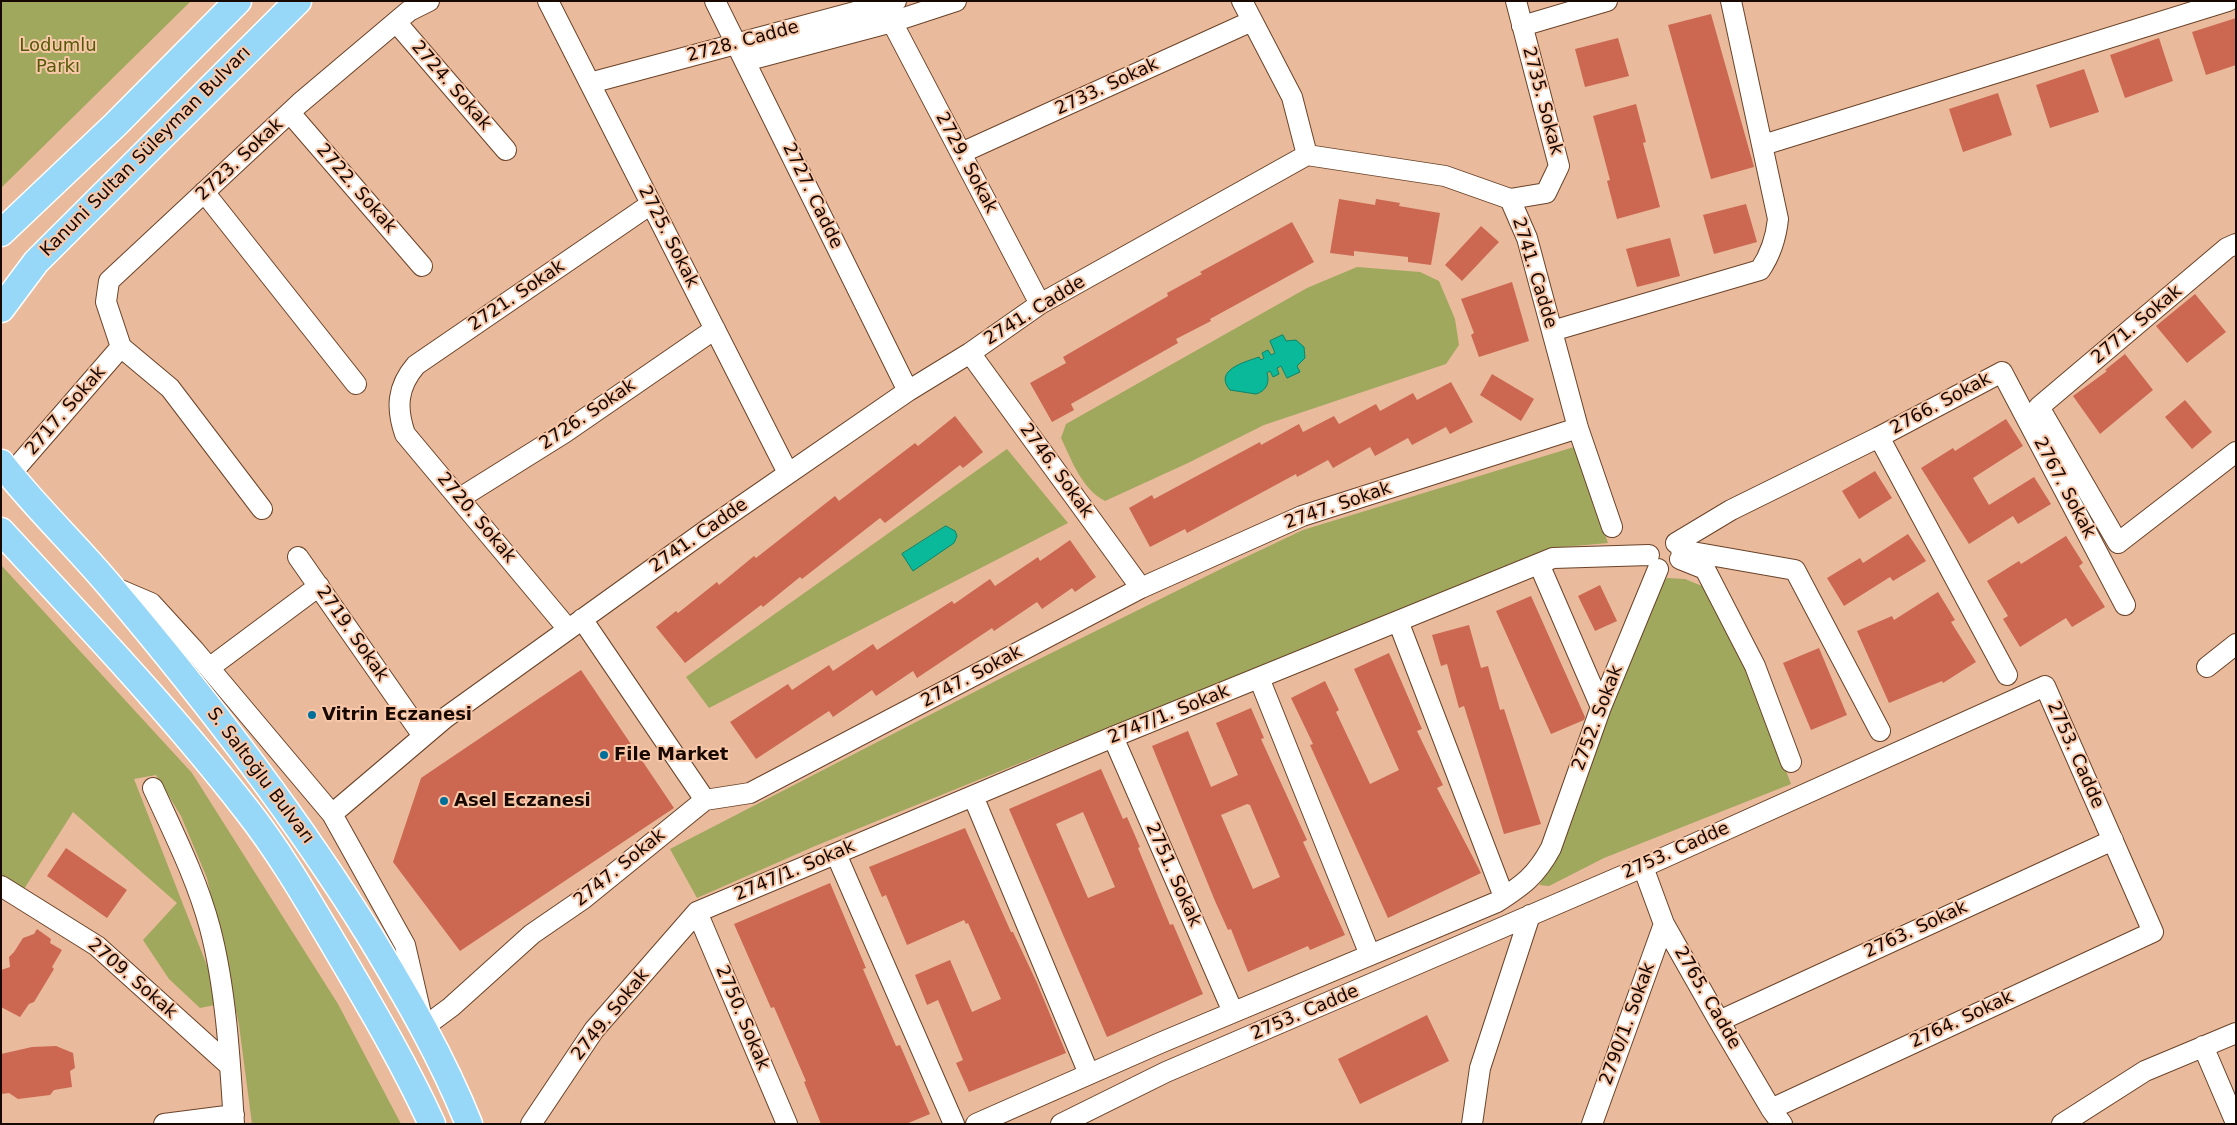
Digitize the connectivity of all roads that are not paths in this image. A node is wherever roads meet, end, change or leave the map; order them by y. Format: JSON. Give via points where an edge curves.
{"nodes":[{"id":1,"x":238,"y":1,"type":"edge"},
{"id":2,"x":298,"y":1,"type":"edge"},
{"id":3,"x":429,"y":1,"type":"edge"},
{"id":4,"x":548,"y":1,"type":"edge"},
{"id":5,"x":715,"y":1,"type":"edge"},
{"id":6,"x":956,"y":1,"type":"edge"},
{"id":7,"x":1242,"y":1,"type":"edge"},
{"id":8,"x":1516,"y":1,"type":"edge"},
{"id":9,"x":1607,"y":1,"type":"edge"},
{"id":10,"x":1731,"y":1,"type":"edge"},
{"id":11,"x":2228,"y":1,"type":"edge"},
{"id":12,"x":888,"y":7,"type":"edge"},
{"id":13,"x":1252,"y":21,"type":"junction"},
{"id":14,"x":396,"y":22,"type":"junction"},
{"id":15,"x":1522,"y":26,"type":"junction"},
{"id":16,"x":741,"y":52,"type":"junction"},
{"id":17,"x":590,"y":83,"type":"junction"},
{"id":18,"x":290,"y":113,"type":"junction"},
{"id":19,"x":1763,"y":146,"type":"junction"},
{"id":20,"x":506,"y":150,"type":"dead end"},
{"id":21,"x":961,"y":153,"type":"junction"},
{"id":22,"x":1308,"y":155,"type":"junction"},
{"id":23,"x":204,"y":192,"type":"junction"},
{"id":24,"x":1510,"y":199,"type":"junction"},
{"id":25,"x":651,"y":204,"type":"junction"},
{"id":26,"x":5,"y":227,"type":"edge"},
{"id":27,"x":2236,"y":244,"type":"edge"},
{"id":28,"x":422,"y":266,"type":"dead end"},
{"id":29,"x":1040,"y":304,"type":"junction"},
{"id":30,"x":1,"y":309,"type":"edge"},
{"id":31,"x":715,"y":329,"type":"junction"},
{"id":32,"x":1552,"y":331,"type":"junction"},
{"id":33,"x":121,"y":347,"type":"junction"},
{"id":34,"x":970,"y":353,"type":"junction"},
{"id":35,"x":2002,"y":372,"type":"joint"},
{"id":36,"x":356,"y":384,"type":"dead end"},
{"id":37,"x":908,"y":391,"type":"junction"},
{"id":38,"x":398,"y":400,"type":"joint"},
{"id":39,"x":1578,"y":428,"type":"junction"},
{"id":40,"x":1879,"y":437,"type":"junction"},
{"id":41,"x":2236,"y":452,"type":"edge"},
{"id":42,"x":6,"y":469,"type":"edge"},
{"id":43,"x":788,"y":473,"type":"junction"},
{"id":44,"x":460,"y":498,"type":"junction"},
{"id":45,"x":262,"y":508,"type":"dead end"},
{"id":46,"x":1612,"y":527,"type":"dead end"},
{"id":47,"x":1,"y":531,"type":"edge"},
{"id":48,"x":1679,"y":551,"type":"junction"},
{"id":49,"x":298,"y":557,"type":"dead end"},
{"id":50,"x":1653,"y":562,"type":"junction"},
{"id":51,"x":1539,"y":564,"type":"junction"},
{"id":52,"x":109,"y":585,"type":"junction"},
{"id":53,"x":319,"y":586,"type":"junction"},
{"id":54,"x":1141,"y":588,"type":"junction"},
{"id":55,"x":2125,"y":605,"type":"dead end"},
{"id":56,"x":1398,"y":621,"type":"junction"},
{"id":57,"x":575,"y":624,"type":"junction"},
{"id":58,"x":2236,"y":644,"type":"edge"},
{"id":59,"x":2207,"y":667,"type":"dead end"},
{"id":60,"x":209,"y":668,"type":"junction"},
{"id":61,"x":2007,"y":675,"type":"dead end"},
{"id":62,"x":1259,"y":678,"type":"junction"},
{"id":63,"x":1601,"y":707,"type":"junction"},
{"id":64,"x":1880,"y":732,"type":"dead end"},
{"id":65,"x":423,"y":736,"type":"junction"},
{"id":66,"x":1113,"y":737,"type":"junction"},
{"id":67,"x":1791,"y":762,"type":"dead end"},
{"id":68,"x":153,"y":788,"type":"dead end"},
{"id":69,"x":973,"y":796,"type":"junction"},
{"id":70,"x":704,"y":800,"type":"junction"},
{"id":71,"x":332,"y":814,"type":"junction"},
{"id":72,"x":2112,"y":840,"type":"junction"},
{"id":73,"x":836,"y":854,"type":"junction"},
{"id":74,"x":1643,"y":866,"type":"junction"},
{"id":75,"x":1,"y":886,"type":"edge"},
{"id":76,"x":1504,"y":897,"type":"junction"},
{"id":77,"x":697,"y":912,"type":"junction"},
{"id":78,"x":1530,"y":915,"type":"junction"},
{"id":79,"x":1664,"y":924,"type":"junction"},
{"id":80,"x":2153,"y":932,"type":"joint"},
{"id":81,"x":1370,"y":955,"type":"junction"},
{"id":82,"x":1233,"y":1012,"type":"junction"},
{"id":83,"x":1719,"y":1021,"type":"junction"},
{"id":84,"x":424,"y":1027,"type":"junction"},
{"id":85,"x":2236,"y":1033,"type":"edge"},
{"id":86,"x":2203,"y":1046,"type":"junction"},
{"id":87,"x":229,"y":1065,"type":"junction"},
{"id":88,"x":1090,"y":1074,"type":"junction"},
{"id":89,"x":1777,"y":1116,"type":"edge"},
{"id":90,"x":1088,"y":1118,"type":"edge"},
{"id":91,"x":234,"y":1119,"type":"edge"},
{"id":92,"x":2236,"y":1123,"type":"edge"},
{"id":93,"x":164,"y":1124,"type":"edge"},
{"id":94,"x":432,"y":1124,"type":"edge"},
{"id":95,"x":469,"y":1124,"type":"edge"},
{"id":96,"x":531,"y":1124,"type":"edge"},
{"id":97,"x":787,"y":1124,"type":"edge"},
{"id":98,"x":954,"y":1124,"type":"edge"},
{"id":99,"x":976,"y":1124,"type":"edge"},
{"id":100,"x":1061,"y":1124,"type":"edge"},
{"id":101,"x":1472,"y":1124,"type":"edge"},
{"id":102,"x":1592,"y":1124,"type":"edge"},
{"id":103,"x":2062,"y":1124,"type":"edge"}],
"edges":[{"from":1,"to":26,"type":"main road","via":[[114,125]]},
{"from":2,"to":30,"type":"main road","name":"Kanuni Sultan Süleyman Bulvarı","via":[[36,262]]},
{"from":3,"to":14,"type":"street","name":"2723. Sokak"},
{"from":4,"to":17,"type":"street","name":"2725. Sokak"},
{"from":5,"to":16,"type":"street","name":"2727. Cadde"},
{"from":6,"to":12,"type":"street","name":"2728. Cadde"},
{"from":7,"to":13,"type":"street"},
{"from":8,"to":15,"type":"street","name":"2735. Sokak"},
{"from":9,"to":15,"type":"street"},
{"from":10,"to":19,"type":"street"},
{"from":11,"to":19,"type":"street"},
{"from":12,"to":16,"type":"street","name":"2728. Cadde"},
{"from":12,"to":21,"type":"street","name":"2729. Sokak"},
{"from":13,"to":21,"type":"street","name":"2733. Sokak"},
{"from":13,"to":22,"type":"street","via":[[1292,96]]},
{"from":14,"to":18,"type":"street","name":"2723. Sokak"},
{"from":14,"to":20,"type":"street","name":"2724. Sokak"},
{"from":15,"to":24,"type":"street","name":"2735. Sokak","via":[[1559,166],[1546,193]]},
{"from":16,"to":17,"type":"street","name":"2728. Cadde"},
{"from":16,"to":37,"type":"street","name":"2727. Cadde"},
{"from":17,"to":25,"type":"street","name":"2725. Sokak"},
{"from":18,"to":23,"type":"street","name":"2723. Sokak"},
{"from":18,"to":28,"type":"street","name":"2722. Sokak"},
{"from":19,"to":32,"type":"street","via":[[1778,219],[1773,246],[1760,270]]},
{"from":21,"to":29,"type":"street","name":"2729. Sokak"},
{"from":22,"to":24,"type":"street","name":"2741. Cadde","via":[[1445,176]]},
{"from":22,"to":29,"type":"street","name":"2741. Cadde"},
{"from":23,"to":33,"type":"street","name":"2723. Sokak","via":[[109,281],[106,302]]},
{"from":23,"to":36,"type":"street"},
{"from":24,"to":32,"type":"street","name":"2741. Cadde","via":[[1527,238]]},
{"from":25,"to":31,"type":"street","name":"2725. Sokak"},
{"from":25,"to":38,"type":"street","name":"2721. Sokak","via":[[416,365],[404,381]]},
{"from":27,"to":41,"type":"street","name":"2771. Sokak","via":[[2227,248],[2039,407],[2118,543]]},
{"from":29,"to":34,"type":"street","name":"2741. Cadde"},
{"from":31,"to":43,"type":"street","name":"2725. Sokak"},
{"from":31,"to":44,"type":"street","name":"2726. Sokak","via":[[564,433]]},
{"from":32,"to":39,"type":"street","name":"2741. Cadde"},
{"from":33,"to":42,"type":"street","name":"2717. Sokak"},
{"from":33,"to":45,"type":"street","via":[[170,388]]},
{"from":34,"to":37,"type":"street","name":"2741. Cadde"},
{"from":34,"to":54,"type":"street","name":"2746. Sokak"},
{"from":35,"to":40,"type":"street","name":"2766. Sokak"},
{"from":35,"to":55,"type":"street","name":"2767. Sokak"},
{"from":37,"to":43,"type":"street","name":"2741. Cadde"},
{"from":38,"to":44,"type":"street","name":"2720. Sokak","via":[[405,434]]},
{"from":39,"to":46,"type":"street","name":"2741. Cadde"},
{"from":39,"to":54,"type":"street","name":"2747. Sokak","via":[[1302,516]]},
{"from":40,"to":48,"type":"street","name":"2766. Sokak","via":[[1731,510]]},
{"from":40,"to":61,"type":"street"},
{"from":42,"to":52,"type":"main road","name":"S. Saltoğlu Bulvarı"},
{"from":43,"to":57,"type":"street","name":"2741. Cadde"},
{"from":44,"to":57,"type":"street","name":"2720. Sokak"},
{"from":47,"to":94,"type":"main road","name":"S. Saltoğlu Bulvarı","via":[[171,717],[247,810],[304,894],[377,1016]]},
{"from":48,"to":50,"type":"street","via":[[1676,566],[1667,569]]},
{"from":48,"to":50,"type":"street","via":[[1660,541],[1650,548]]},
{"from":48,"to":64,"type":"street","via":[[1795,570]]},
{"from":48,"to":67,"type":"street","via":[[1705,569],[1755,666]]},
{"from":49,"to":53,"type":"street","name":"2719. Sokak"},
{"from":50,"to":51,"type":"street","name":"2747/1. Sokak","via":[[1553,558]]},
{"from":50,"to":63,"type":"street","name":"2752. Sokak"},
{"from":51,"to":56,"type":"street","name":"2747/1. Sokak"},
{"from":51,"to":63,"type":"street"},
{"from":52,"to":60,"type":"street","via":[[151,603]]},
{"from":52,"to":84,"type":"main road","name":"S. Saltoğlu Bulvarı","via":[[287,809]]},
{"from":53,"to":60,"type":"street"},
{"from":53,"to":65,"type":"street","name":"2719. Sokak"},
{"from":54,"to":70,"type":"street","name":"2747. Sokak","via":[[750,793]]},
{"from":56,"to":62,"type":"street","name":"2747/1. Sokak"},
{"from":56,"to":76,"type":"street"},
{"from":57,"to":65,"type":"street","name":"2741. Cadde"},
{"from":57,"to":70,"type":"street","name":"2720. Sokak"},
{"from":58,"to":59,"type":"street"},
{"from":60,"to":71,"type":"street"},
{"from":62,"to":66,"type":"street","name":"2747/1. Sokak"},
{"from":62,"to":81,"type":"street"},
{"from":63,"to":76,"type":"street","name":"2752. Sokak","via":[[1551,848],[1540,868]]},
{"from":65,"to":71,"type":"street","name":"2741. Cadde"},
{"from":66,"to":69,"type":"street","name":"2747/1. Sokak"},
{"from":66,"to":82,"type":"street","name":"2751. Sokak"},
{"from":68,"to":87,"type":"street","via":[[192,875],[210,929],[221,989]]},
{"from":69,"to":73,"type":"street","name":"2747/1. Sokak"},
{"from":69,"to":88,"type":"street"},
{"from":70,"to":84,"type":"street","name":"2747. Sokak","via":[[583,899],[532,934]]},
{"from":71,"to":84,"type":"street","via":[[405,945]]},
{"from":72,"to":74,"type":"street","name":"2753. Cadde","via":[[2045,686]]},
{"from":72,"to":80,"type":"street","name":"2753. Cadde"},
{"from":72,"to":83,"type":"street","name":"2763. Sokak"},
{"from":73,"to":77,"type":"street","name":"2747/1. Sokak"},
{"from":73,"to":98,"type":"street"},
{"from":74,"to":78,"type":"street","name":"2753. Cadde"},
{"from":74,"to":79,"type":"street","name":"2765. Cadde"},
{"from":75,"to":87,"type":"street","name":"2709. Sokak","via":[[97,946]]},
{"from":76,"to":81,"type":"street","name":"2752. Sokak"},
{"from":77,"to":96,"type":"street","name":"2749. Sokak","via":[[594,1030]]},
{"from":77,"to":97,"type":"street","name":"2750. Sokak"},
{"from":78,"to":90,"type":"street","name":"2753. Cadde","via":[[1166,1072]]},
{"from":78,"to":101,"type":"street","via":[[1480,1068]]},
{"from":79,"to":83,"type":"street","name":"2765. Cadde"},
{"from":79,"to":102,"type":"street","name":"2790/1. Sokak"},
{"from":80,"to":89,"type":"street","name":"2764. Sokak"},
{"from":81,"to":82,"type":"street","name":"2752. Sokak"},
{"from":82,"to":88,"type":"street","name":"2752. Sokak"},
{"from":83,"to":89,"type":"street","name":"2765. Cadde"},
{"from":84,"to":95,"type":"main road","name":"S. Saltoğlu Bulvarı"},
{"from":85,"to":86,"type":"street"},
{"from":86,"to":92,"type":"street"},
{"from":86,"to":103,"type":"street","via":[[2145,1071]]},
{"from":87,"to":91,"type":"street"},
{"from":88,"to":99,"type":"street","name":"2752. Sokak"},
{"from":90,"to":100,"type":"street","name":"2753. Cadde"},
{"from":91,"to":93,"type":"street"}]}
